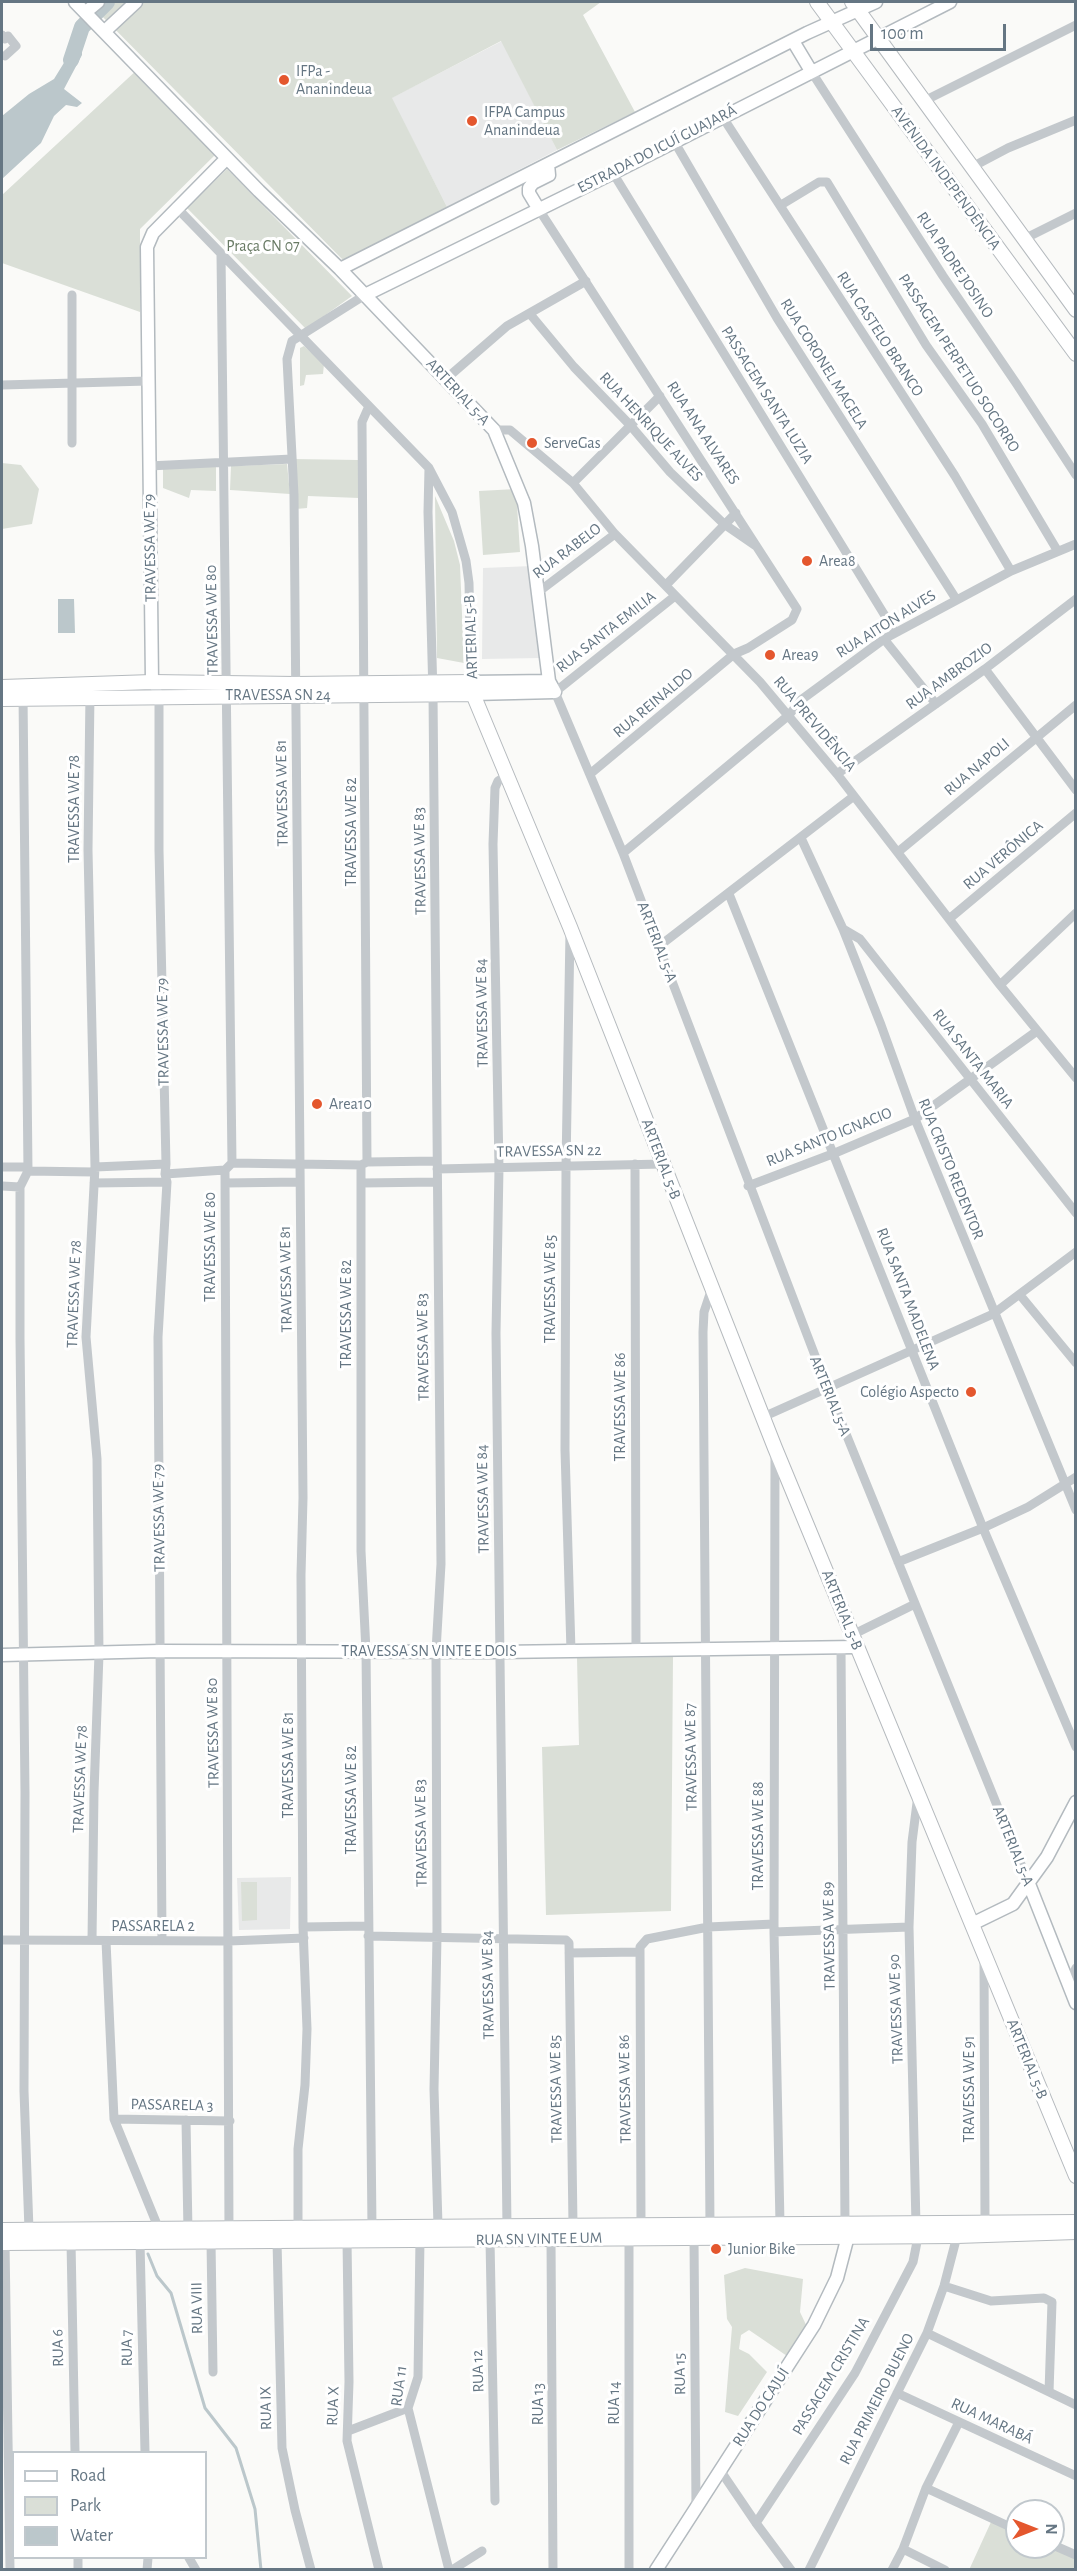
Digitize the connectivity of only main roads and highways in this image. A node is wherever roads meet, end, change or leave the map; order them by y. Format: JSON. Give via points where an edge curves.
{"nodes":[{"id":1,"x":75,"y":2,"type":"edge"},
{"id":2,"x":98,"y":2,"type":"edge"},
{"id":3,"x":136,"y":2,"type":"edge"},
{"id":4,"x":817,"y":2,"type":"edge"},
{"id":5,"x":876,"y":2,"type":"edge"},
{"id":6,"x":950,"y":2,"type":"edge"},
{"id":7,"x":855,"y":5,"type":"edge"},
{"id":8,"x":86,"y":12,"type":"junction"},
{"id":9,"x":831,"y":22,"type":"junction"},
{"id":10,"x":102,"y":28,"type":"junction"},
{"id":11,"x":878,"y":38,"type":"junction"},
{"id":12,"x":793,"y":41,"type":"junction"},
{"id":13,"x":852,"y":50,"type":"junction"},
{"id":14,"x":811,"y":71,"type":"junction"},
{"id":15,"x":226,"y":158,"type":"junction"},
{"id":16,"x":548,"y":164,"type":"junction"},
{"id":17,"x":992,"y":195,"type":"junction"},
{"id":18,"x":969,"y":207,"type":"junction"},
{"id":19,"x":538,"y":208,"type":"junction"},
{"id":20,"x":340,"y":269,"type":"junction"},
{"id":21,"x":365,"y":295,"type":"junction"},
{"id":22,"x":1074,"y":305,"type":"edge"},
{"id":23,"x":1076,"y":354,"type":"edge"},
{"id":24,"x":152,"y":682,"type":"junction"},
{"id":25,"x":552,"y":686,"type":"joint"},
{"id":26,"x":2,"y":687,"type":"edge"},
{"id":27,"x":472,"y":688,"type":"junction"},
{"id":28,"x":227,"y":689,"type":"junction"},
{"id":29,"x":90,"y":690,"type":"junction"},
{"id":30,"x":23,"y":693,"type":"junction"},
{"id":31,"x":2,"y":699,"type":"edge"},
{"id":32,"x":854,"y":1641,"type":"junction"},
{"id":33,"x":2,"y":1656,"type":"edge"},
{"id":34,"x":1076,"y":1802,"type":"edge"},
{"id":35,"x":1029,"y":1884,"type":"junction"},
{"id":36,"x":972,"y":1924,"type":"junction"},
{"id":37,"x":1073,"y":1975,"type":"edge"},
{"id":38,"x":1076,"y":2003,"type":"edge"},
{"id":39,"x":1076,"y":2176,"type":"edge"},
{"id":40,"x":1076,"y":2222,"type":"edge"},
{"id":41,"x":846,"y":2230,"type":"junction"},
{"id":42,"x":941,"y":2230,"type":"junction"},
{"id":43,"x":670,"y":2232,"type":"junction"},
{"id":44,"x":1076,"y":2232,"type":"edge"},
{"id":45,"x":544,"y":2235,"type":"junction"},
{"id":46,"x":267,"y":2237,"type":"junction"},
{"id":47,"x":3,"y":2238,"type":"edge"},
{"id":48,"x":656,"y":2570,"type":"edge"}],
"edges":[{"from":1,"to":8,"type":"main road","name":"ARTERIAL 5-A"},
{"from":2,"to":8,"type":"main road"},
{"from":3,"to":10,"type":"main road"},
{"from":4,"to":9,"type":"main road","name":"AVENIDA INDEPENDÊNCIA"},
{"from":5,"to":7,"type":"main road"},
{"from":6,"to":11,"type":"main road","name":"ESTRADA DO ICUÍ GUAJARÁ"},
{"from":7,"to":9,"type":"main road"},
{"from":7,"to":11,"type":"main road","name":"AVENIDA INDEPENDÊNCIA"},
{"from":8,"to":10,"type":"main road","name":"ARTERIAL 5-A"},
{"from":9,"to":12,"type":"main road"},
{"from":9,"to":13,"type":"main road","name":"AVENIDA INDEPENDÊNCIA"},
{"from":10,"to":15,"type":"main road","name":"ARTERIAL 5-A"},
{"from":11,"to":13,"type":"main road","name":"ESTRADA DO ICUÍ GUAJARÁ"},
{"from":11,"to":17,"type":"main road","name":"AVENIDA INDEPENDÊNCIA"},
{"from":12,"to":14,"type":"main road"},
{"from":12,"to":16,"type":"main road"},
{"from":13,"to":14,"type":"main road","name":"ESTRADA DO ICUÍ GUAJARÁ"},
{"from":13,"to":18,"type":"main road","name":"AVENIDA INDEPENDÊNCIA"},
{"from":14,"to":19,"type":"main road","name":"ESTRADA DO ICUÍ GUAJARÁ"},
{"from":15,"to":20,"type":"main road","name":"ARTERIAL 5-A"},
{"from":15,"to":24,"type":"main road","name":"TRAVESSA WE 79","via":[[153,233],[147,248]]},
{"from":16,"to":19,"type":"main road","via":[[549,175],[529,188]]},
{"from":16,"to":20,"type":"main road"},
{"from":17,"to":18,"type":"main road"},
{"from":17,"to":22,"type":"main road","name":"AVENIDA INDEPENDÊNCIA"},
{"from":18,"to":23,"type":"main road","name":"AVENIDA INDEPENDÊNCIA"},
{"from":19,"to":21,"type":"main road","name":"ESTRADA DO ICUÍ GUAJARÁ"},
{"from":20,"to":21,"type":"main road","name":"ARTERIAL 5-A"},
{"from":21,"to":25,"type":"main road","name":"ARTERIAL 5-A","via":[[494,430],[524,503]]},
{"from":24,"to":28,"type":"main road","name":"TRAVESSA SN 24"},
{"from":24,"to":29,"type":"main road","name":"TRAVESSA SN 24"},
{"from":25,"to":27,"type":"main road","name":"TRAVESSA SN 24"},
{"from":26,"to":30,"type":"main road","name":"TRAVESSA SN 24"},
{"from":27,"to":28,"type":"main road","name":"TRAVESSA SN 24"},
{"from":27,"to":32,"type":"main road","name":"ARTERIAL 5-B"},
{"from":28,"to":29,"type":"main road","name":"TRAVESSA SN 24","via":[[159,695]]},
{"from":29,"to":30,"type":"main road","name":"TRAVESSA SN 24"},
{"from":30,"to":31,"type":"main road","name":"TRAVESSA SN 24"},
{"from":32,"to":33,"type":"main road","name":"TRAVESSA SN VINTE E DOIS","via":[[841,1648],[226,1650]]},
{"from":32,"to":36,"type":"main road","name":"ARTERIAL 5-B"},
{"from":34,"to":35,"type":"main road"},
{"from":35,"to":36,"type":"main road","via":[[1013,1904]]},
{"from":35,"to":37,"type":"main road","name":"ARTERIAL 5-A"},
{"from":36,"to":39,"type":"main road","name":"ARTERIAL 5-B"},
{"from":37,"to":38,"type":"main road","name":"ARTERIAL 5-A"},
{"from":40,"to":42,"type":"main road","name":"RUA SN VINTE E UM","via":[[985,2223]]},
{"from":41,"to":42,"type":"main road","name":"RUA SN VINTE E UM"},
{"from":41,"to":43,"type":"main road","name":"RUA SN VINTE E UM","via":[[694,2237]]},
{"from":41,"to":43,"type":"main road","name":"RUA SN VINTE E UM","via":[[780,2224],[710,2226]]},
{"from":41,"to":48,"type":"main road","name":"RUA DO CAJUÍ","via":[[837,2278],[820,2314]]},
{"from":42,"to":44,"type":"main road","name":"RUA SN VINTE E UM","via":[[957,2236]]},
{"from":43,"to":45,"type":"main road","name":"RUA SN VINTE E UM","via":[[629,2237]]},
{"from":43,"to":45,"type":"main road","name":"RUA SN VINTE E UM","via":[[641,2226],[573,2225]]},
{"from":45,"to":46,"type":"main road","name":"RUA SN VINTE E UM","via":[[490,2240]]},
{"from":45,"to":46,"type":"main road","name":"RUA SN VINTE E UM","via":[[507,2226],[438,2226],[298,2229]]},
{"from":46,"to":47,"type":"main road","name":"RUA SN VINTE E UM","via":[[230,2242]]},
{"from":46,"to":47,"type":"main road","name":"RUA SN VINTE E UM","via":[[230,2228],[158,2227],[29,2230]]}]}
